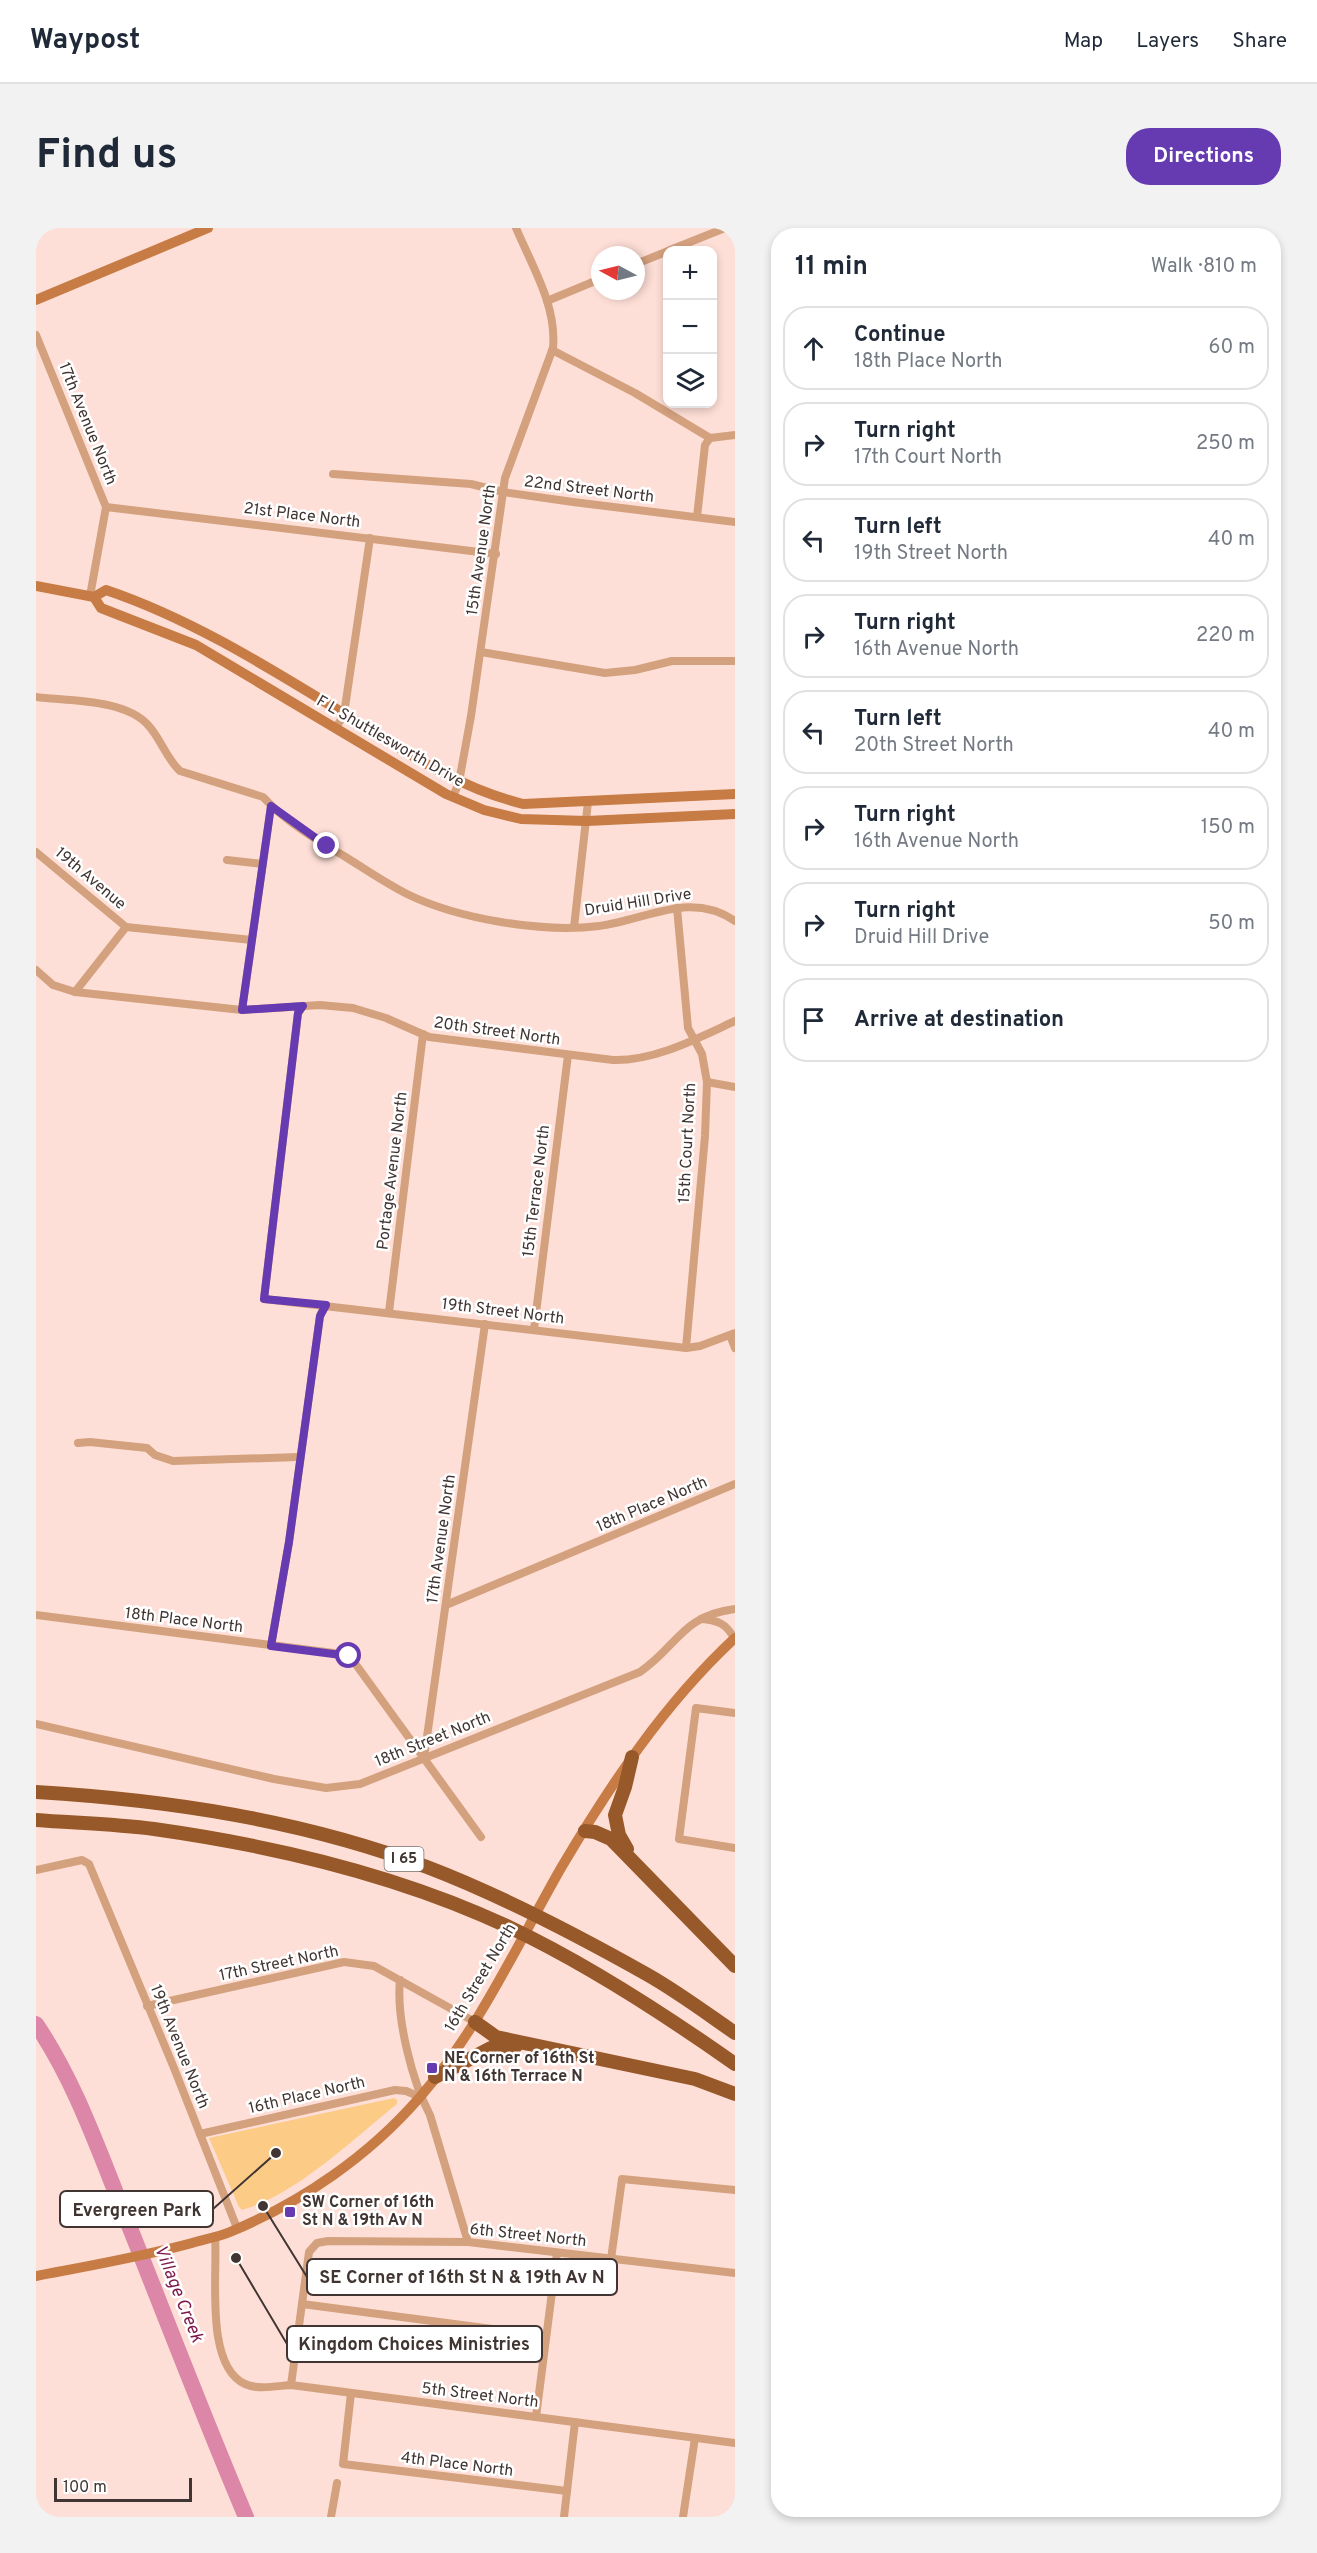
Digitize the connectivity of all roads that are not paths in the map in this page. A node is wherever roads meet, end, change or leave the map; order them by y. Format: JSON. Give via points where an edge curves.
{"nodes":[{"id":1,"x":208,"y":228,"type":"edge"},
{"id":2,"x":516,"y":228,"type":"edge"},
{"id":3,"x":725,"y":228,"type":"edge"},
{"id":4,"x":681,"y":246,"type":"edge"},
{"id":5,"x":663,"y":253,"type":"edge"},
{"id":6,"x":645,"y":260,"type":"edge"},
{"id":7,"x":591,"y":283,"type":"edge"},
{"id":8,"x":36,"y":300,"type":"edge"},
{"id":9,"x":547,"y":301,"type":"junction"},
{"id":10,"x":36,"y":335,"type":"edge"},
{"id":11,"x":552,"y":350,"type":"junction"},
{"id":12,"x":735,"y":435,"type":"edge"},
{"id":13,"x":710,"y":438,"type":"junction"},
{"id":14,"x":333,"y":474,"type":"dead end"},
{"id":15,"x":503,"y":492,"type":"junction"},
{"id":16,"x":106,"y":507,"type":"junction"},
{"id":17,"x":696,"y":517,"type":"junction"},
{"id":18,"x":735,"y":522,"type":"edge"},
{"id":19,"x":370,"y":538,"type":"junction"},
{"id":20,"x":496,"y":554,"type":"junction"},
{"id":21,"x":36,"y":586,"type":"edge"},
{"id":22,"x":92,"y":596,"type":"junction"},
{"id":23,"x":481,"y":652,"type":"junction"},
{"id":24,"x":735,"y":661,"type":"edge"},
{"id":25,"x":36,"y":697,"type":"edge"},
{"id":26,"x":344,"y":714,"type":"junction"},
{"id":27,"x":336,"y":728,"type":"junction"},
{"id":28,"x":459,"y":782,"type":"junction"},
{"id":29,"x":735,"y":794,"type":"edge"},
{"id":30,"x":453,"y":797,"type":"junction"},
{"id":31,"x":588,"y":802,"type":"junction"},
{"id":32,"x":271,"y":806,"type":"junction"},
{"id":33,"x":735,"y":813,"type":"edge"},
{"id":34,"x":587,"y":821,"type":"junction"},
{"id":35,"x":36,"y":852,"type":"edge"},
{"id":36,"x":227,"y":860,"type":"dead end"},
{"id":37,"x":263,"y":864,"type":"junction"},
{"id":38,"x":677,"y":908,"type":"junction"},
{"id":39,"x":735,"y":921,"type":"edge"},
{"id":40,"x":126,"y":927,"type":"junction"},
{"id":41,"x":574,"y":927,"type":"junction"},
{"id":42,"x":252,"y":940,"type":"junction"},
{"id":43,"x":36,"y":970,"type":"edge"},
{"id":44,"x":75,"y":992,"type":"junction"},
{"id":45,"x":303,"y":1006,"type":"junction"},
{"id":46,"x":242,"y":1010,"type":"junction"},
{"id":47,"x":735,"y":1021,"type":"edge"},
{"id":48,"x":423,"y":1034,"type":"junction"},
{"id":49,"x":693,"y":1039,"type":"junction"},
{"id":50,"x":568,"y":1055,"type":"junction"},
{"id":51,"x":706,"y":1082,"type":"junction"},
{"id":52,"x":735,"y":1087,"type":"edge"},
{"id":53,"x":326,"y":1305,"type":"junction"},
{"id":54,"x":389,"y":1312,"type":"junction"},
{"id":55,"x":486,"y":1324,"type":"junction"},
{"id":56,"x":534,"y":1329,"type":"junction"},
{"id":57,"x":733,"y":1334,"type":"edge"},
{"id":58,"x":686,"y":1348,"type":"junction"},
{"id":59,"x":735,"y":1348,"type":"edge"},
{"id":60,"x":78,"y":1443,"type":"dead end"},
{"id":61,"x":299,"y":1458,"type":"junction"},
{"id":62,"x":735,"y":1484,"type":"edge"},
{"id":63,"x":446,"y":1605,"type":"junction"},
{"id":64,"x":735,"y":1609,"type":"edge"},
{"id":65,"x":36,"y":1615,"type":"edge"},
{"id":66,"x":699,"y":1619,"type":"junction"},
{"id":67,"x":735,"y":1639,"type":"edge"},
{"id":68,"x":271,"y":1646,"type":"junction"},
{"id":69,"x":735,"y":1713,"type":"edge"},
{"id":70,"x":36,"y":1724,"type":"edge"},
{"id":71,"x":632,"y":1757,"type":"junction"},
{"id":72,"x":424,"y":1758,"type":"junction"},
{"id":73,"x":36,"y":1792,"type":"edge"},
{"id":74,"x":42,"y":1821,"type":"edge"},
{"id":75,"x":585,"y":1831,"type":"junction"},
{"id":76,"x":481,"y":1837,"type":"dead end"},
{"id":77,"x":735,"y":1848,"type":"edge"},
{"id":78,"x":632,"y":1858,"type":"junction"},
{"id":79,"x":36,"y":1870,"type":"edge"},
{"id":80,"x":735,"y":1966,"type":"edge"},
{"id":81,"x":400,"y":1980,"type":"junction"},
{"id":82,"x":147,"y":2006,"type":"junction"},
{"id":83,"x":475,"y":2022,"type":"junction"},
{"id":84,"x":735,"y":2033,"type":"edge"},
{"id":85,"x":549,"y":2048,"type":"junction"},
{"id":86,"x":735,"y":2064,"type":"edge"},
{"id":87,"x":435,"y":2077,"type":"junction"},
{"id":88,"x":735,"y":2094,"type":"edge"},
{"id":89,"x":420,"y":2097,"type":"junction"},
{"id":90,"x":200,"y":2134,"type":"junction"},
{"id":91,"x":735,"y":2190,"type":"edge"},
{"id":92,"x":237,"y":2228,"type":"junction"},
{"id":93,"x":215,"y":2236,"type":"junction"},
{"id":94,"x":468,"y":2242,"type":"junction"},
{"id":95,"x":557,"y":2253,"type":"junction"},
{"id":96,"x":611,"y":2259,"type":"junction"},
{"id":97,"x":735,"y":2273,"type":"edge"},
{"id":98,"x":36,"y":2276,"type":"edge"},
{"id":99,"x":302,"y":2304,"type":"junction"},
{"id":100,"x":546,"y":2336,"type":"junction"},
{"id":101,"x":291,"y":2385,"type":"junction"},
{"id":102,"x":351,"y":2393,"type":"junction"},
{"id":103,"x":536,"y":2417,"type":"junction"},
{"id":104,"x":574,"y":2422,"type":"junction"},
{"id":105,"x":695,"y":2438,"type":"junction"},
{"id":106,"x":735,"y":2443,"type":"edge"},
{"id":107,"x":338,"y":2483,"type":"dead end"},
{"id":108,"x":567,"y":2491,"type":"junction"},
{"id":109,"x":332,"y":2517,"type":"edge"},
{"id":110,"x":564,"y":2517,"type":"edge"},
{"id":111,"x":683,"y":2517,"type":"edge"}],
"edges":[{"from":1,"to":8,"type":"main road"},
{"from":2,"to":9,"type":"street","name":"15th Avenue North"},
{"from":3,"to":4,"type":"street"},
{"from":5,"to":6,"type":"street"},
{"from":7,"to":9,"type":"street"},
{"from":9,"to":11,"type":"street","name":"15th Avenue North","via":[[555,331]]},
{"from":10,"to":16,"type":"street","name":"17th Avenue North"},
{"from":11,"to":13,"type":"street"},
{"from":11,"to":15,"type":"street","name":"15th Avenue North"},
{"from":12,"to":13,"type":"street"},
{"from":13,"to":17,"type":"street","via":[[705,445]]},
{"from":14,"to":15,"type":"street","name":"22nd Street North","via":[[471,484]]},
{"from":15,"to":17,"type":"street","name":"22nd Street North"},
{"from":15,"to":20,"type":"street","name":"15th Avenue North"},
{"from":16,"to":19,"type":"street","name":"21st Place North"},
{"from":16,"to":22,"type":"street","name":"17th Avenue North"},
{"from":17,"to":18,"type":"street","name":"22nd Street North"},
{"from":19,"to":20,"type":"street","name":"21st Place North"},
{"from":19,"to":26,"type":"street"},
{"from":20,"to":23,"type":"street","name":"15th Avenue North"},
{"from":21,"to":22,"type":"main road","name":"F L Shuttlesworth Drive"},
{"from":22,"to":26,"type":"main road","name":"F L Shuttlesworth Drive","via":[[105,590],[165,612]]},
{"from":22,"to":27,"type":"main road","name":"F L Shuttlesworth Drive","via":[[101,608],[196,645]]},
{"from":23,"to":24,"type":"street","via":[[605,673],[672,661]]},
{"from":23,"to":28,"type":"street","name":"15th Avenue North"},
{"from":25,"to":32,"type":"street","name":"Druid Hill Drive","via":[[124,708],[150,726],[180,771],[263,797]]},
{"from":26,"to":27,"type":"street"},
{"from":26,"to":28,"type":"main road","name":"F L Shuttlesworth Drive"},
{"from":27,"to":30,"type":"main road","name":"F L Shuttlesworth Drive"},
{"from":28,"to":30,"type":"street","name":"15th Avenue North"},
{"from":28,"to":31,"type":"main road","name":"F L Shuttlesworth Drive","via":[[523,804]]},
{"from":29,"to":31,"type":"main road","name":"F L Shuttlesworth Drive"},
{"from":30,"to":34,"type":"main road","name":"F L Shuttlesworth Drive","via":[[521,819]]},
{"from":31,"to":34,"type":"street"},
{"from":32,"to":37,"type":"street"},
{"from":32,"to":41,"type":"street","name":"Druid Hill Drive","via":[[327,846],[407,894],[438,907],[519,926]]},
{"from":33,"to":34,"type":"main road","name":"F L Shuttlesworth Drive"},
{"from":34,"to":41,"type":"street"},
{"from":35,"to":40,"type":"street","name":"19th Avenue"},
{"from":36,"to":37,"type":"street"},
{"from":37,"to":42,"type":"street"},
{"from":38,"to":39,"type":"street","name":"Druid Hill Drive","via":[[713,909]]},
{"from":38,"to":41,"type":"street","name":"Druid Hill Drive","via":[[599,926]]},
{"from":38,"to":49,"type":"street","name":"15th Court North","via":[[688,1028]]},
{"from":40,"to":42,"type":"street"},
{"from":40,"to":44,"type":"street"},
{"from":42,"to":46,"type":"street"},
{"from":43,"to":44,"type":"street","name":"20th Street North","via":[[53,985]]},
{"from":44,"to":46,"type":"street","name":"20th Street North"},
{"from":45,"to":46,"type":"street","name":"20th Street North"},
{"from":45,"to":48,"type":"street","name":"20th Street North","via":[[363,1011]]},
{"from":45,"to":53,"type":"street","name":"19th Street North","via":[[298,1013],[264,1299]]},
{"from":47,"to":49,"type":"street","name":"20th Street North"},
{"from":48,"to":50,"type":"street","name":"20th Street North"},
{"from":48,"to":54,"type":"street","name":"Portage Avenue North"},
{"from":49,"to":50,"type":"street","name":"20th Street North","via":[[624,1060]]},
{"from":49,"to":51,"type":"street","name":"15th Court North","via":[[702,1054]]},
{"from":50,"to":56,"type":"street","name":"15th Terrace North"},
{"from":51,"to":52,"type":"street"},
{"from":51,"to":58,"type":"street","name":"15th Court North","via":[[705,1136]]},
{"from":53,"to":54,"type":"street","name":"19th Street North"},
{"from":53,"to":61,"type":"street","via":[[320,1316]]},
{"from":54,"to":55,"type":"street","name":"19th Street North"},
{"from":55,"to":56,"type":"street","name":"19th Street North"},
{"from":55,"to":63,"type":"street","name":"17th Avenue North"},
{"from":56,"to":58,"type":"street","name":"19th Street North"},
{"from":57,"to":58,"type":"street","name":"19th Street North"},
{"from":57,"to":59,"type":"street"},
{"from":60,"to":61,"type":"street","via":[[147,1448],[173,1461]]},
{"from":61,"to":68,"type":"street"},
{"from":62,"to":63,"type":"street","name":"18th Place North"},
{"from":63,"to":72,"type":"street","name":"17th Avenue North"},
{"from":64,"to":66,"type":"street","name":"18th Street North"},
{"from":65,"to":68,"type":"street","name":"18th Place North"},
{"from":66,"to":67,"type":"street","via":[[716,1620]]},
{"from":66,"to":72,"type":"street","name":"18th Street North","via":[[640,1672]]},
{"from":67,"to":71,"type":"main road","name":"16th Street North","via":[[670,1706]]},
{"from":68,"to":72,"type":"street","name":"18th Place North","via":[[349,1656]]},
{"from":69,"to":77,"type":"street","via":[[696,1708],[679,1839]]},
{"from":70,"to":72,"type":"street","name":"18th Street North","via":[[326,1788],[360,1784]]},
{"from":71,"to":75,"type":"main road","name":"16th Street North"},
{"from":71,"to":78,"type":"highway","via":[[615,1815],[619,1835]]},
{"from":72,"to":76,"type":"street","name":"18th Place North"},
{"from":73,"to":84,"type":"highway","number":"I 65","via":[[209,1809],[278,1823],[418,1864],[522,1909],[650,1976]]},
{"from":74,"to":86,"type":"highway","number":"I 65","via":[[152,1829],[284,1851],[442,1900],[511,1928],[590,1971]]},
{"from":75,"to":78,"type":"highway","via":[[611,1839]]},
{"from":75,"to":83,"type":"main road","name":"16th Street North"},
{"from":78,"to":80,"type":"highway"},
{"from":79,"to":82,"type":"street","name":"19th Avenue North","via":[[82,1860],[89,1864]]},
{"from":81,"to":82,"type":"street","name":"17th Street North","via":[[374,1966],[344,1962]]},
{"from":81,"to":83,"type":"street","name":"17th Street North"},
{"from":81,"to":89,"type":"street","via":[[398,2000]]},
{"from":82,"to":90,"type":"street","name":"19th Avenue North"},
{"from":83,"to":85,"type":"highway","via":[[496,2037]]},
{"from":83,"to":87,"type":"main road","name":"16th Street North"},
{"from":85,"to":87,"type":"highway","via":[[491,2048]]},
{"from":85,"to":88,"type":"highway","via":[[695,2079]]},
{"from":87,"to":89,"type":"main road","name":"16th Street North"},
{"from":89,"to":90,"type":"street","name":"16th Place North","via":[[395,2090]]},
{"from":89,"to":92,"type":"main road","name":"16th Street North","via":[[366,2150],[322,2183]]},
{"from":89,"to":94,"type":"street","via":[[430,2115]]},
{"from":90,"to":92,"type":"street","name":"19th Avenue North"},
{"from":91,"to":96,"type":"street","via":[[622,2179]]},
{"from":92,"to":93,"type":"main road","name":"16th Street North"},
{"from":93,"to":98,"type":"main road","name":"16th Street North","via":[[162,2251]]},
{"from":93,"to":101,"type":"street","name":"5th Street North","via":[[215,2322],[229,2367],[246,2385]]},
{"from":94,"to":95,"type":"street","name":"6th Street North"},
{"from":94,"to":99,"type":"street","name":"6th Street North","via":[[317,2243],[309,2252]]},
{"from":95,"to":96,"type":"street","name":"6th Street North"},
{"from":95,"to":100,"type":"street"},
{"from":96,"to":97,"type":"street","name":"6th Street North"},
{"from":99,"to":100,"type":"street"},
{"from":99,"to":101,"type":"street"},
{"from":100,"to":103,"type":"street"},
{"from":101,"to":102,"type":"street","name":"5th Street North"},
{"from":102,"to":103,"type":"street","name":"5th Street North"},
{"from":102,"to":108,"type":"street","name":"4th Place North","via":[[343,2464]]},
{"from":103,"to":104,"type":"street","name":"5th Street North"},
{"from":104,"to":105,"type":"street","name":"5th Street North"},
{"from":104,"to":108,"type":"street"},
{"from":105,"to":106,"type":"street","name":"5th Street North"},
{"from":105,"to":111,"type":"street"},
{"from":107,"to":109,"type":"street"},
{"from":108,"to":110,"type":"street"}]}
